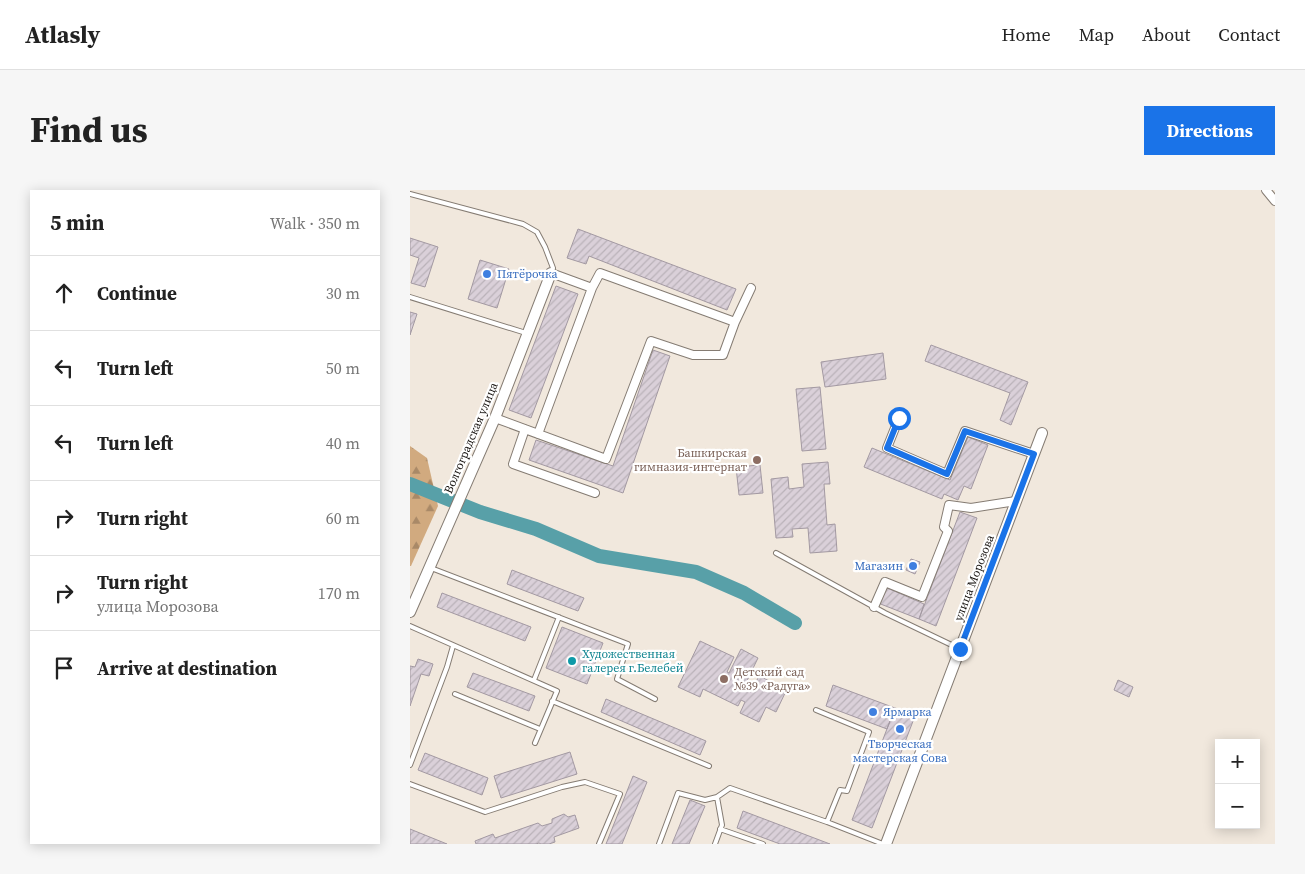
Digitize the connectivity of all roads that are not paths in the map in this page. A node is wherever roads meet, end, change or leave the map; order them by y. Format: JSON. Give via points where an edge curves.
{"nodes":[{"id":1,"x":1266,"y":190,"type":"edge"},
{"id":2,"x":410,"y":194,"type":"edge"},
{"id":3,"x":1275,"y":201,"type":"edge"},
{"id":4,"x":552,"y":270,"type":"junction"},
{"id":5,"x":592,"y":288,"type":"junction"},
{"id":6,"x":751,"y":288,"type":"dead end"},
{"id":7,"x":410,"y":297,"type":"edge"},
{"id":8,"x":735,"y":322,"type":"junction"},
{"id":9,"x":528,"y":334,"type":"junction"},
{"id":10,"x":495,"y":418,"type":"junction"},
{"id":11,"x":899,"y":418,"type":"dead end"},
{"id":12,"x":525,"y":429,"type":"junction"},
{"id":13,"x":1042,"y":433,"type":"dead end"},
{"id":14,"x":538,"y":434,"type":"junction"},
{"id":15,"x":1034,"y":454,"type":"junction"},
{"id":16,"x":595,"y":493,"type":"dead end"},
{"id":17,"x":1016,"y":501,"type":"junction"},
{"id":18,"x":776,"y":553,"type":"dead end"},
{"id":19,"x":429,"y":568,"type":"junction"},
{"id":20,"x":874,"y":607,"type":"junction"},
{"id":21,"x":410,"y":612,"type":"edge"},
{"id":22,"x":559,"y":617,"type":"junction"},
{"id":23,"x":410,"y":626,"type":"edge"},
{"id":24,"x":453,"y":646,"type":"junction"},
{"id":25,"x":960,"y":649,"type":"junction"},
{"id":26,"x":534,"y":680,"type":"junction"},
{"id":27,"x":455,"y":694,"type":"dead end"},
{"id":28,"x":655,"y":698,"type":"dead end"},
{"id":29,"x":552,"y":701,"type":"junction"},
{"id":30,"x":816,"y":710,"type":"dead end"},
{"id":31,"x":540,"y":729,"type":"junction"},
{"id":32,"x":535,"y":742,"type":"dead end"},
{"id":33,"x":410,"y":765,"type":"edge"},
{"id":34,"x":709,"y":766,"type":"dead end"},
{"id":35,"x":410,"y":784,"type":"edge"},
{"id":36,"x":717,"y":797,"type":"junction"},
{"id":37,"x":826,"y":822,"type":"junction"},
{"id":38,"x":720,"y":829,"type":"junction"},
{"id":39,"x":599,"y":844,"type":"edge"},
{"id":40,"x":659,"y":844,"type":"edge"},
{"id":41,"x":715,"y":844,"type":"edge"},
{"id":42,"x":763,"y":844,"type":"edge"},
{"id":43,"x":884,"y":844,"type":"edge"}],
"edges":[{"from":1,"to":3,"type":"street"},
{"from":2,"to":4,"type":"lane","via":[[523,224],[537,232]]},
{"from":4,"to":5,"type":"street"},
{"from":4,"to":9,"type":"street","name":"Волгоградская улица"},
{"from":5,"to":8,"type":"street","via":[[600,273]]},
{"from":5,"to":14,"type":"street"},
{"from":6,"to":8,"type":"street"},
{"from":7,"to":9,"type":"lane"},
{"from":8,"to":14,"type":"street","via":[[723,355],[693,355],[651,341],[606,459]]},
{"from":9,"to":10,"type":"street","name":"Волгоградская улица"},
{"from":10,"to":12,"type":"street"},
{"from":10,"to":19,"type":"street","name":"Волгоградская улица"},
{"from":11,"to":15,"type":"street","via":[[887,448],[947,474],[965,431]]},
{"from":12,"to":14,"type":"street"},
{"from":12,"to":16,"type":"street","via":[[513,464]]},
{"from":13,"to":15,"type":"street","name":"улица Морозова"},
{"from":15,"to":17,"type":"street","name":"улица Морозова"},
{"from":17,"to":20,"type":"street","via":[[971,508],[949,505],[944,527],[948,531],[922,597],[885,582]]},
{"from":17,"to":25,"type":"street","name":"улица Морозова"},
{"from":18,"to":20,"type":"lane"},
{"from":19,"to":21,"type":"street","name":"Волгоградская улица"},
{"from":19,"to":22,"type":"lane"},
{"from":20,"to":25,"type":"lane"},
{"from":22,"to":26,"type":"lane"},
{"from":22,"to":28,"type":"lane","via":[[628,644],[617,679]]},
{"from":23,"to":24,"type":"lane"},
{"from":24,"to":26,"type":"lane"},
{"from":24,"to":33,"type":"lane"},
{"from":25,"to":43,"type":"street","name":"улица Морозова"},
{"from":26,"to":29,"type":"lane","via":[[557,691]]},
{"from":27,"to":31,"type":"lane"},
{"from":29,"to":31,"type":"lane"},
{"from":29,"to":34,"type":"lane"},
{"from":30,"to":37,"type":"lane","via":[[869,732],[847,791],[840,790]]},
{"from":31,"to":32,"type":"lane"},
{"from":35,"to":39,"type":"lane","via":[[485,812],[585,782],[620,794]]},
{"from":36,"to":37,"type":"lane","via":[[730,788]]},
{"from":36,"to":38,"type":"lane"},
{"from":36,"to":40,"type":"lane","via":[[705,800],[678,793]]},
{"from":37,"to":43,"type":"lane"},
{"from":38,"to":41,"type":"lane"},
{"from":38,"to":42,"type":"lane"}]}
